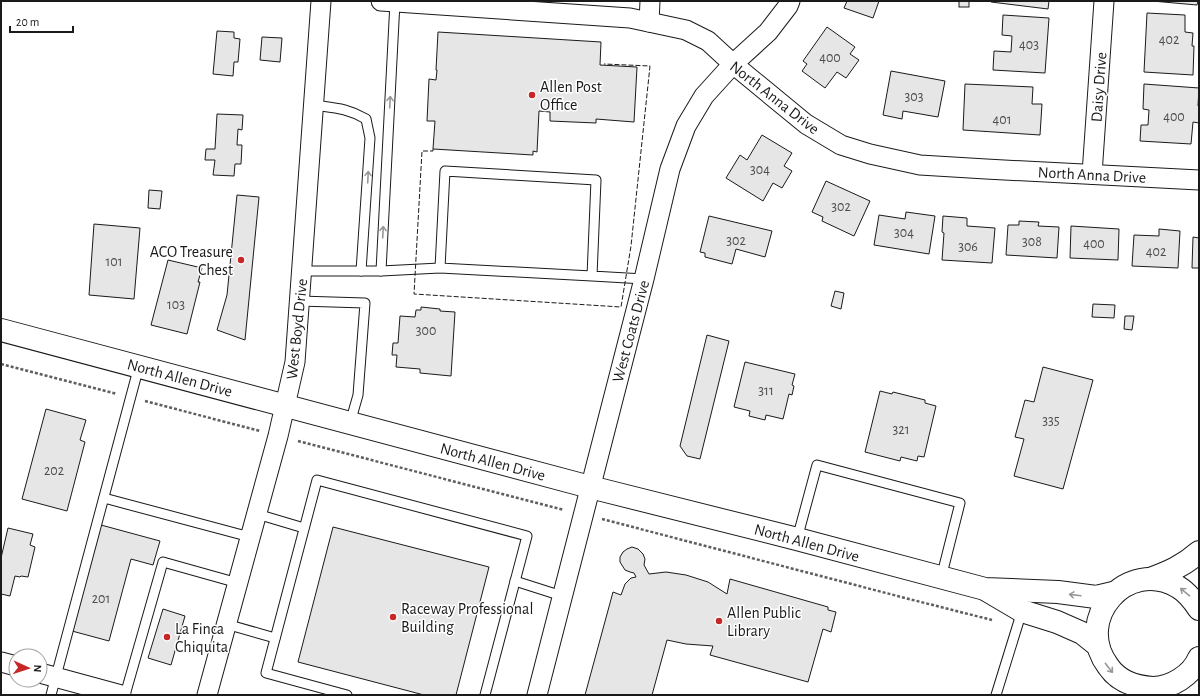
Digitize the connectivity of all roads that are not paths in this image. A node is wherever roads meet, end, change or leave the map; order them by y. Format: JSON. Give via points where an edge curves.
{"nodes":[{"id":1,"x":321,"y":1,"type":"edge"},
{"id":2,"x":388,"y":1,"type":"edge"},
{"id":3,"x":650,"y":1,"type":"edge"},
{"id":4,"x":790,"y":1,"type":"edge"},
{"id":5,"x":1104,"y":1,"type":"edge"},
{"id":6,"x":649,"y":22,"type":"junction"},
{"id":7,"x":733,"y":64,"type":"junction"},
{"id":8,"x":314,"y":105,"type":"junction"},
{"id":9,"x":1092,"y":174,"type":"junction"},
{"id":10,"x":1199,"y":180,"type":"edge"},
{"id":11,"x":440,"y":268,"type":"junction"},
{"id":12,"x":302,"y":271,"type":"junction"},
{"id":13,"x":361,"y":271,"type":"junction"},
{"id":14,"x":381,"y":271,"type":"junction"},
{"id":15,"x":592,"y":276,"type":"junction"},
{"id":16,"x":644,"y":279,"type":"junction"},
{"id":17,"x":299,"y":301,"type":"junction"},
{"id":18,"x":1,"y":330,"type":"edge"},
{"id":19,"x":139,"y":366,"type":"junction"},
{"id":20,"x":286,"y":405,"type":"junction"},
{"id":21,"x":350,"y":423,"type":"junction"},
{"id":22,"x":590,"y":487,"type":"junction"},
{"id":23,"x":104,"y":498,"type":"junction"},
{"id":24,"x":256,"y":514,"type":"junction"},
{"id":25,"x":304,"y":528,"type":"junction"},
{"id":26,"x":250,"y":537,"type":"junction"},
{"id":27,"x":797,"y":539,"type":"junction"},
{"id":28,"x":1199,"y":552,"type":"edge"},
{"id":29,"x":941,"y":578,"type":"junction"},
{"id":30,"x":1150,"y":579,"type":"junction"},
{"id":31,"x":515,"y":581,"type":"junction"},
{"id":32,"x":238,"y":584,"type":"junction"},
{"id":33,"x":985,"y":589,"type":"junction"},
{"id":34,"x":1113,"y":593,"type":"junction"},
{"id":35,"x":562,"y":596,"type":"junction"},
{"id":36,"x":1199,"y":609,"type":"edge"},
{"id":37,"x":1022,"y":611,"type":"junction"},
{"id":38,"x":226,"y":624,"type":"junction"},
{"id":39,"x":275,"y":638,"type":"junction"},
{"id":40,"x":1097,"y":645,"type":"junction"},
{"id":41,"x":1198,"y":660,"type":"edge"},
{"id":42,"x":48,"y":675,"type":"edge"},
{"id":43,"x":1140,"y":691,"type":"edge"},
{"id":44,"x":488,"y":694,"type":"edge"},
{"id":45,"x":51,"y":695,"type":"edge"},
{"id":46,"x":121,"y":695,"type":"edge"},
{"id":47,"x":125,"y":695,"type":"edge"},
{"id":48,"x":207,"y":695,"type":"edge"},
{"id":49,"x":347,"y":695,"type":"edge"},
{"id":50,"x":536,"y":695,"type":"edge"},
{"id":51,"x":996,"y":695,"type":"edge"},
{"id":52,"x":1187,"y":695,"type":"edge"}],
"edges":[{"from":1,"to":8,"type":"street","name":"West Boyd Drive"},
{"from":2,"to":6,"type":"street","name":"North Anna Drive","via":[[630,18]]},
{"from":14,"to":2,"type":"lane","one_way":true},
{"from":3,"to":6,"type":"street"},
{"from":4,"to":7,"type":"street","name":"West Coats Drive","via":[[768,32]]},
{"from":5,"to":9,"type":"street","name":"Daisy Drive"},
{"from":6,"to":7,"type":"street","name":"North Anna Drive","via":[[686,30],[708,41]]},
{"from":7,"to":9,"type":"street","name":"North Anna Drive","via":[[806,124],[841,145],[870,154],[920,165]]},
{"from":7,"to":16,"type":"street","name":"West Coats Drive","via":[[704,96],[686,126],[670,169]]},
{"from":8,"to":12,"type":"street","name":"West Boyd Drive"},
{"from":13,"to":8,"type":"lane","one_way":true,"via":[[370,138],[366,119],[344,109]]},
{"from":9,"to":10,"type":"street","name":"North Anna Drive"},
{"from":11,"to":14,"type":"lane"},
{"from":11,"to":15,"type":"lane"},
{"from":11,"to":15,"type":"lane","via":[[444,171],[596,180]]},
{"from":12,"to":13,"type":"lane"},
{"from":12,"to":17,"type":"street","name":"West Boyd Drive"},
{"from":13,"to":14,"type":"lane"},
{"from":15,"to":16,"type":"lane"},
{"from":16,"to":22,"type":"street","name":"West Coats Drive"},
{"from":17,"to":20,"type":"street","name":"West Boyd Drive","via":[[295,362]]},
{"from":17,"to":21,"type":"lane","via":[[365,303],[358,395]]},
{"from":18,"to":19,"type":"street","name":"North Allen Drive"},
{"from":19,"to":20,"type":"street","name":"North Allen Drive"},
{"from":19,"to":23,"type":"lane"},
{"from":20,"to":21,"type":"street","name":"North Allen Drive"},
{"from":20,"to":24,"type":"street","name":"West Boyd Drive"},
{"from":21,"to":22,"type":"street","name":"North Allen Drive"},
{"from":22,"to":27,"type":"street","name":"North Allen Drive"},
{"from":22,"to":35,"type":"street","name":"West Coats Drive"},
{"from":23,"to":26,"type":"lane"},
{"from":23,"to":42,"type":"lane"},
{"from":24,"to":25,"type":"lane"},
{"from":24,"to":26,"type":"street","name":"West Boyd Drive"},
{"from":25,"to":31,"type":"lane","via":[[317,480],[527,536]]},
{"from":25,"to":39,"type":"lane"},
{"from":26,"to":32,"type":"street","name":"West Boyd Drive"},
{"from":27,"to":29,"type":"street","name":"North Allen Drive"},
{"from":27,"to":29,"type":"lane","via":[[817,465],[960,503]]},
{"from":28,"to":30,"type":"street","via":[[1173,570]]},
{"from":29,"to":33,"type":"street","name":"North Allen Drive"},
{"from":30,"to":34,"type":"street","via":[[1130,583]]},
{"from":36,"to":30,"type":"street","one_way":true,"via":[[1179,587],[1165,581]]},
{"from":31,"to":35,"type":"lane"},
{"from":31,"to":44,"type":"lane"},
{"from":32,"to":38,"type":"street","name":"West Boyd Drive"},
{"from":32,"to":47,"type":"lane","via":[[163,562]]},
{"from":34,"to":33,"type":"street","name":"North Allen Drive","one_way":true,"via":[[1096,597],[1058,592]]},
{"from":33,"to":37,"type":"street","name":"North Allen Drive"},
{"from":34,"to":40,"type":"street","via":[[1104,604],[1099,617]]},
{"from":35,"to":50,"type":"street","name":"West Coats Drive"},
{"from":37,"to":40,"type":"street","name":"North Allen Drive","via":[[1071,628]]},
{"from":37,"to":51,"type":"lane"},
{"from":38,"to":39,"type":"lane"},
{"from":38,"to":48,"type":"street","name":"West Boyd Drive"},
{"from":39,"to":49,"type":"lane","via":[[266,673]]},
{"from":40,"to":43,"type":"street","one_way":true,"via":[[1102,659],[1111,672]]},
{"from":41,"to":43,"type":"street","via":[[1186,675],[1171,684]]},
{"from":41,"to":52,"type":"street"},
{"from":42,"to":45,"type":"lane"},
{"from":42,"to":46,"type":"street"}]}
